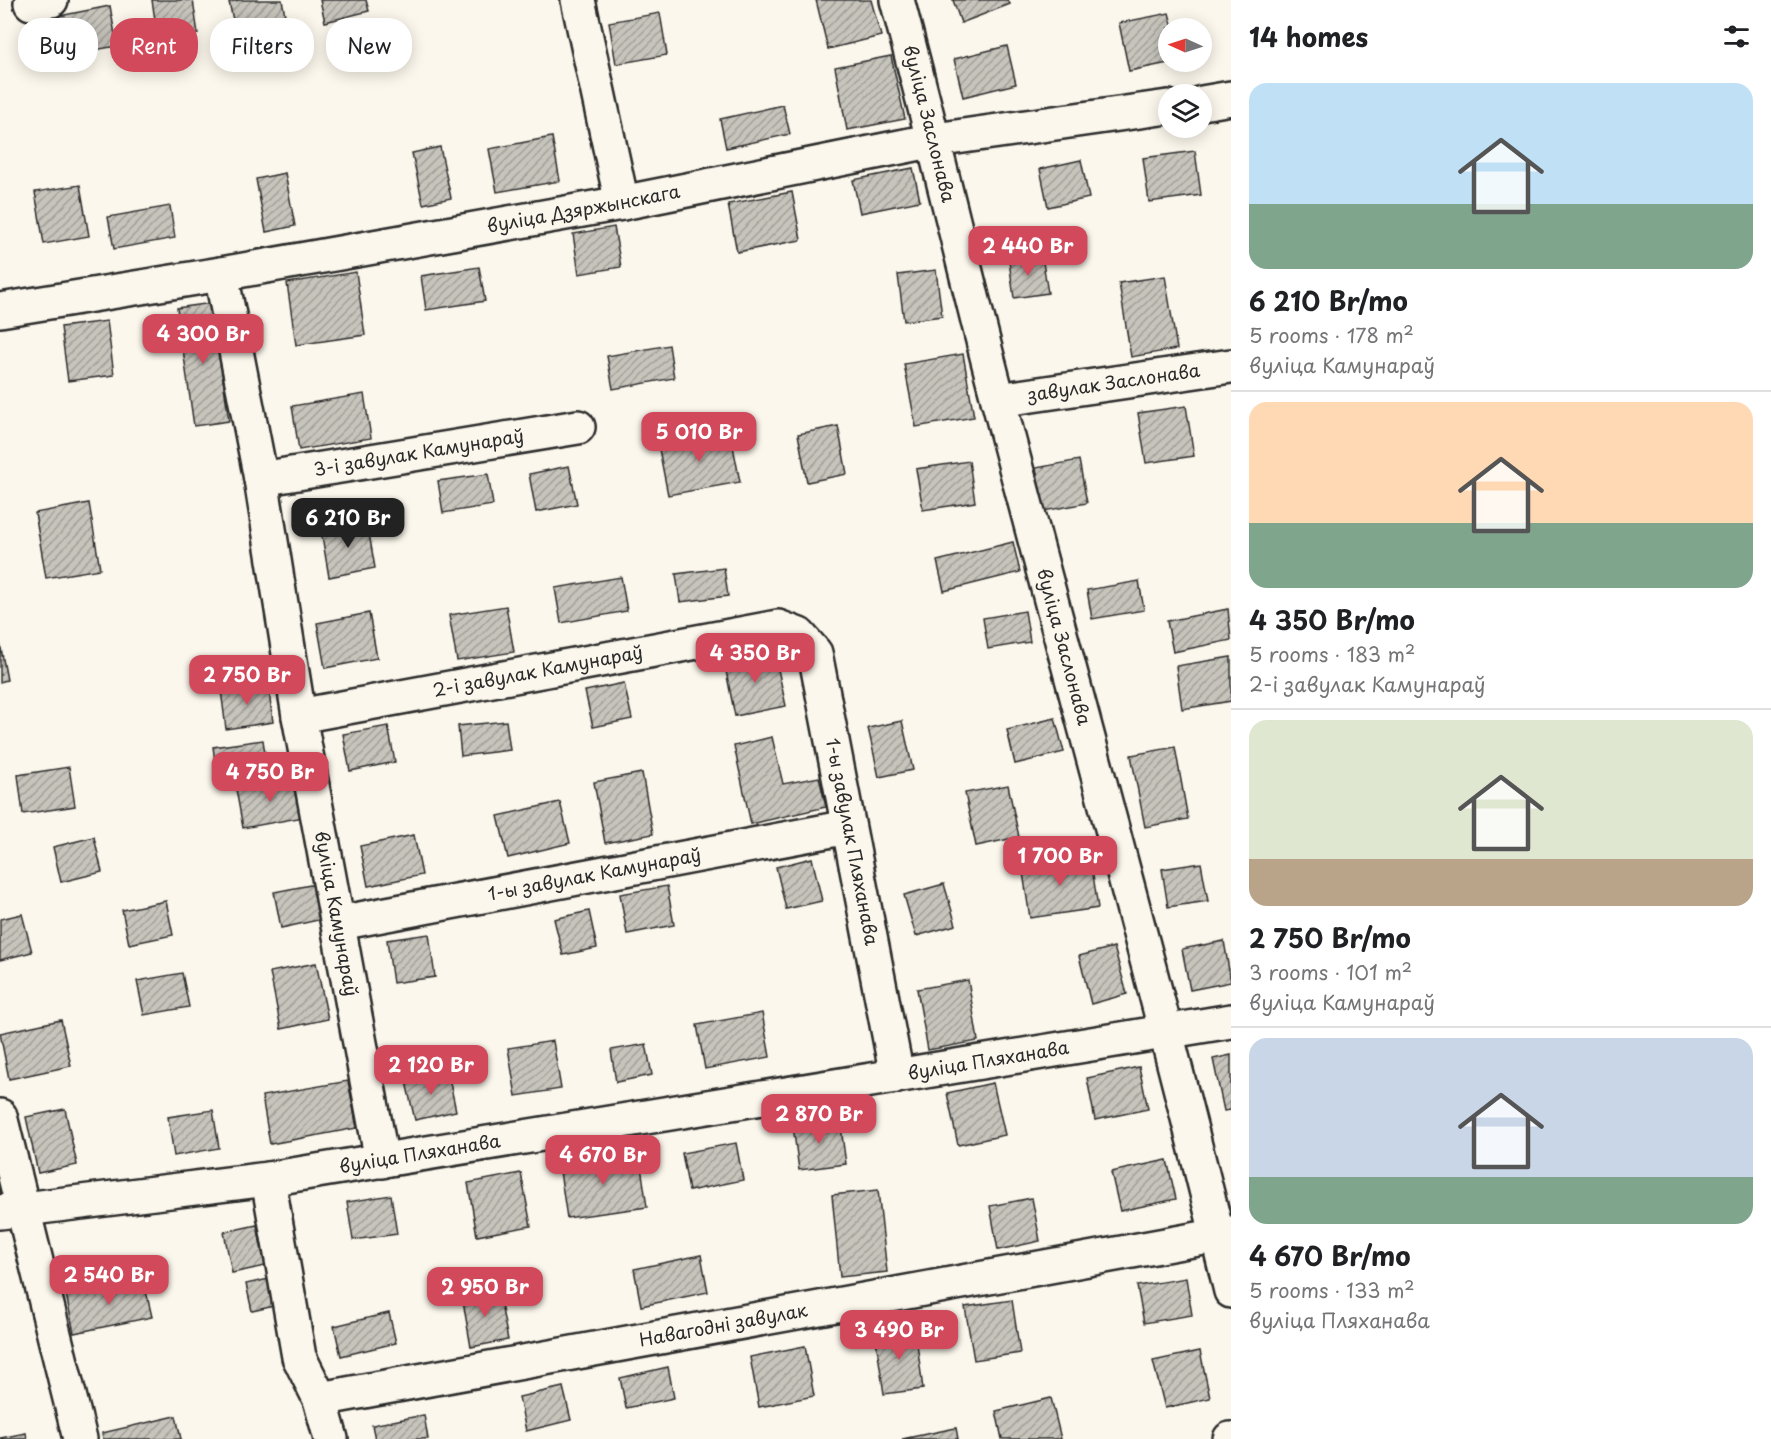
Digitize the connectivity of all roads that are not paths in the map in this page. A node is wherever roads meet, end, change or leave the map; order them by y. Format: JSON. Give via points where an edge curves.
{"nodes":[{"id":1,"x":578,"y":0,"type":"edge"},
{"id":2,"x":897,"y":0,"type":"edge"},
{"id":3,"x":1231,"y":98,"type":"edge"},
{"id":4,"x":1212,"y":101,"type":"edge"},
{"id":5,"x":1158,"y":108,"type":"edge"},
{"id":6,"x":935,"y":140,"type":"junction"},
{"id":7,"x":622,"y":203,"type":"junction"},
{"id":8,"x":221,"y":274,"type":"junction"},
{"id":9,"x":0,"y":310,"type":"edge"},
{"id":10,"x":1231,"y":366,"type":"edge"},
{"id":11,"x":998,"y":400,"type":"junction"},
{"id":12,"x":579,"y":427,"type":"dead end"},
{"id":13,"x":261,"y":479,"type":"junction"},
{"id":14,"x":778,"y":627,"type":"joint"},
{"id":15,"x":299,"y":716,"type":"junction"},
{"id":16,"x":848,"y":827,"type":"junction"},
{"id":17,"x":339,"y":923,"type":"junction"},
{"id":18,"x":1231,"y":1021,"type":"edge"},
{"id":19,"x":1167,"y":1033,"type":"junction"},
{"id":20,"x":897,"y":1076,"type":"junction"},
{"id":21,"x":0,"y":1116,"type":"edge"},
{"id":22,"x":382,"y":1161,"type":"junction"},
{"id":23,"x":268,"y":1179,"type":"junction"},
{"id":24,"x":12,"y":1212,"type":"edge"},
{"id":25,"x":1224,"y":1235,"type":"edge"},
{"id":26,"x":1231,"y":1291,"type":"edge"},
{"id":27,"x":320,"y":1400,"type":"junction"},
{"id":28,"x":80,"y":1439,"type":"edge"},
{"id":29,"x":331,"y":1439,"type":"edge"}],
"edges":[{"from":1,"to":7,"type":"street"},
{"from":2,"to":6,"type":"street","name":"вуліца Заслонава"},
{"from":3,"to":4,"type":"street"},
{"from":5,"to":6,"type":"street","name":"вуліца Дзяржынскага"},
{"from":6,"to":7,"type":"street","name":"вуліца Дзяржынскага"},
{"from":6,"to":11,"type":"street","name":"вуліца Заслонава"},
{"from":7,"to":8,"type":"street","name":"вуліца Дзяржынскага"},
{"from":8,"to":9,"type":"street","name":"вуліца Дзяржынскага"},
{"from":8,"to":13,"type":"street","name":"вуліца Камунараў"},
{"from":10,"to":11,"type":"street","name":"завулак Заслонава"},
{"from":11,"to":19,"type":"street","name":"вуліца Заслонава"},
{"from":12,"to":13,"type":"street","name":"3-і завулак Камунараў"},
{"from":13,"to":15,"type":"street","name":"вуліца Камунараў"},
{"from":14,"to":15,"type":"street","name":"2-і завулак Камунараў"},
{"from":14,"to":16,"type":"street","name":"1-ы завулак Пляханава","via":[[799,635],[815,653]]},
{"from":15,"to":17,"type":"street","name":"вуліца Камунараў"},
{"from":16,"to":17,"type":"street","name":"1-ы завулак Камунараў"},
{"from":16,"to":20,"type":"street","name":"1-ы завулак Пляханава"},
{"from":17,"to":22,"type":"street","name":"вуліца Камунараў"},
{"from":18,"to":19,"type":"street","name":"вуліца Пляханава"},
{"from":19,"to":20,"type":"street","name":"вуліца Пляханава"},
{"from":19,"to":25,"type":"street","name":"вуліца Заслонава"},
{"from":20,"to":22,"type":"street","name":"вуліца Пляханава"},
{"from":21,"to":24,"type":"street"},
{"from":22,"to":23,"type":"street","name":"вуліца Пляханава"},
{"from":23,"to":24,"type":"street","name":"вуліца Пляханава"},
{"from":23,"to":27,"type":"street","via":[[299,1357]]},
{"from":24,"to":28,"type":"street"},
{"from":25,"to":26,"type":"street","name":"вуліца Заслонава"},
{"from":25,"to":27,"type":"street","name":"Навагодні завулак"},
{"from":27,"to":29,"type":"street"}]}
